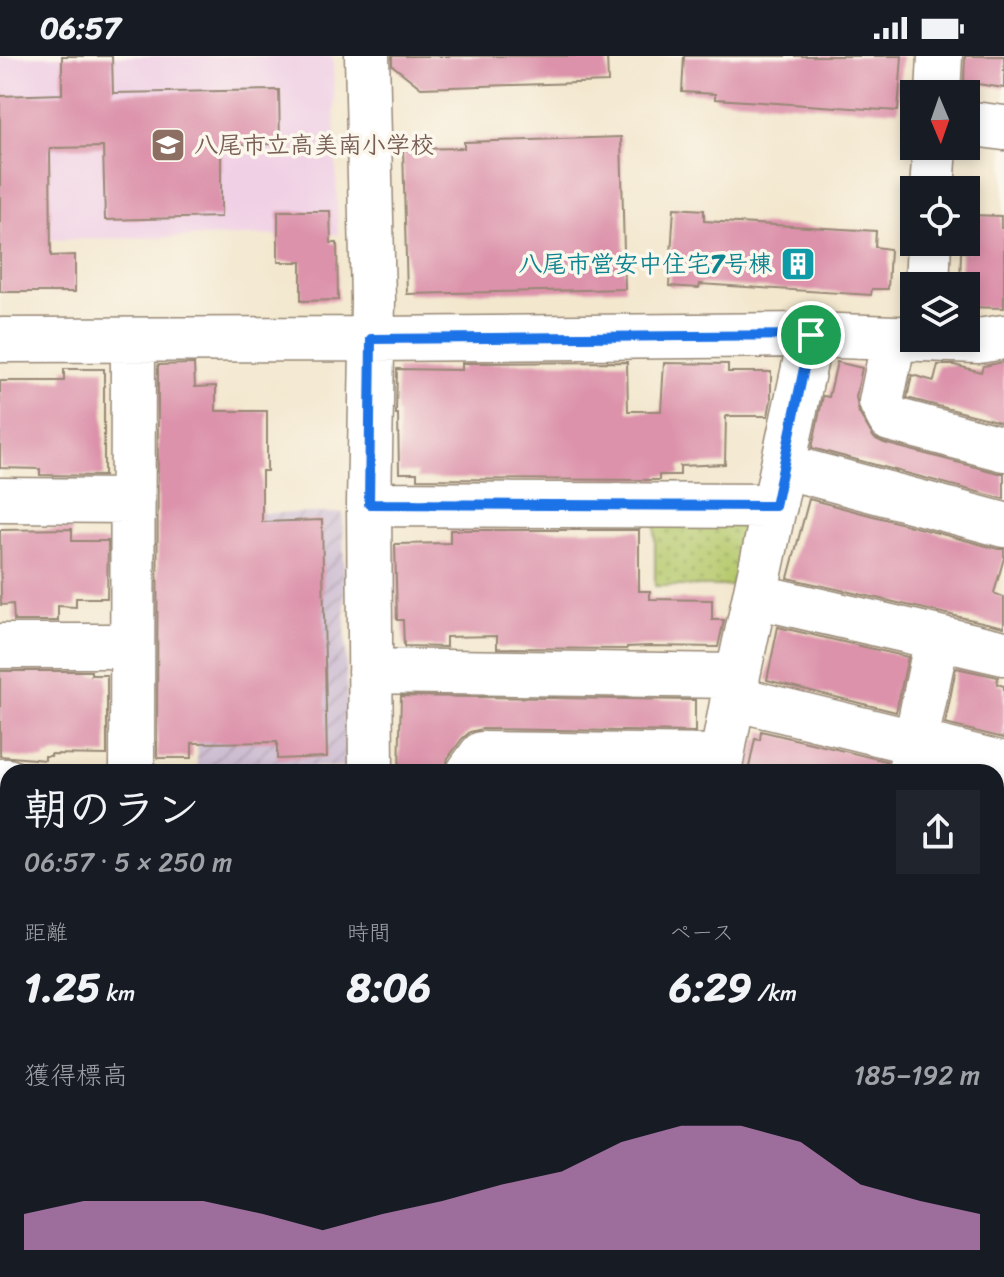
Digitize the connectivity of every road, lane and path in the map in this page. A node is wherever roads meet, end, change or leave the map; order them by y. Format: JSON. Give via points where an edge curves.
{"nodes":[{"id":1,"x":367,"y":56,"type":"edge"},
{"id":2,"x":940,"y":56,"type":"edge"},
{"id":3,"x":939,"y":80,"type":"edge"},
{"id":4,"x":980,"y":125,"type":"edge"},
{"id":5,"x":1004,"y":128,"type":"edge"},
{"id":6,"x":811,"y":335,"type":"junction"},
{"id":7,"x":1004,"y":337,"type":"edge"},
{"id":8,"x":900,"y":338,"type":"edge"},
{"id":9,"x":371,"y":339,"type":"junction"},
{"id":10,"x":0,"y":340,"type":"edge"},
{"id":11,"x":133,"y":340,"type":"junction"},
{"id":12,"x":980,"y":341,"type":"edge"},
{"id":13,"x":907,"y":352,"type":"edge"},
{"id":14,"x":1004,"y":449,"type":"edge"},
{"id":15,"x":779,"y":486,"type":"junction"},
{"id":16,"x":0,"y":500,"type":"edge"},
{"id":17,"x":132,"y":501,"type":"junction"},
{"id":18,"x":369,"y":504,"type":"junction"},
{"id":19,"x":1004,"y":525,"type":"edge"},
{"id":20,"x":755,"y":596,"type":"junction"},
{"id":21,"x":937,"y":638,"type":"junction"},
{"id":22,"x":0,"y":646,"type":"edge"},
{"id":23,"x":132,"y":646,"type":"junction"},
{"id":24,"x":1004,"y":653,"type":"edge"},
{"id":25,"x":370,"y":671,"type":"junction"},
{"id":26,"x":736,"y":687,"type":"junction"},
{"id":27,"x":912,"y":757,"type":"edge"},
{"id":28,"x":132,"y":764,"type":"edge"},
{"id":29,"x":371,"y":764,"type":"edge"},
{"id":30,"x":475,"y":764,"type":"edge"},
{"id":31,"x":721,"y":764,"type":"edge"},
{"id":32,"x":1004,"y":764,"type":"edge"}],
"edges":[{"from":1,"to":9,"type":"street"},
{"from":2,"to":3,"type":"street"},
{"from":4,"to":5,"type":"street"},
{"from":6,"to":8,"type":"street"},
{"from":6,"to":9,"type":"street"},
{"from":6,"to":15,"type":"street"},
{"from":7,"to":12,"type":"street"},
{"from":9,"to":11,"type":"street"},
{"from":9,"to":18,"type":"street"},
{"from":10,"to":11,"type":"street"},
{"from":11,"to":17,"type":"street"},
{"from":13,"to":14,"type":"street","via":[[881,402],[890,419]]},
{"from":15,"to":18,"type":"street"},
{"from":15,"to":19,"type":"street"},
{"from":15,"to":20,"type":"street"},
{"from":16,"to":17,"type":"street"},
{"from":17,"to":23,"type":"street"},
{"from":18,"to":25,"type":"street"},
{"from":20,"to":21,"type":"street"},
{"from":20,"to":26,"type":"street"},
{"from":21,"to":24,"type":"street"},
{"from":21,"to":27,"type":"street"},
{"from":22,"to":23,"type":"street"},
{"from":23,"to":28,"type":"street"},
{"from":25,"to":26,"type":"street"},
{"from":25,"to":29,"type":"street"},
{"from":26,"to":27,"type":"street"},
{"from":26,"to":31,"type":"street"},
{"from":27,"to":32,"type":"street"},
{"from":30,"to":31,"type":"street","via":[[482,754]]}]}
